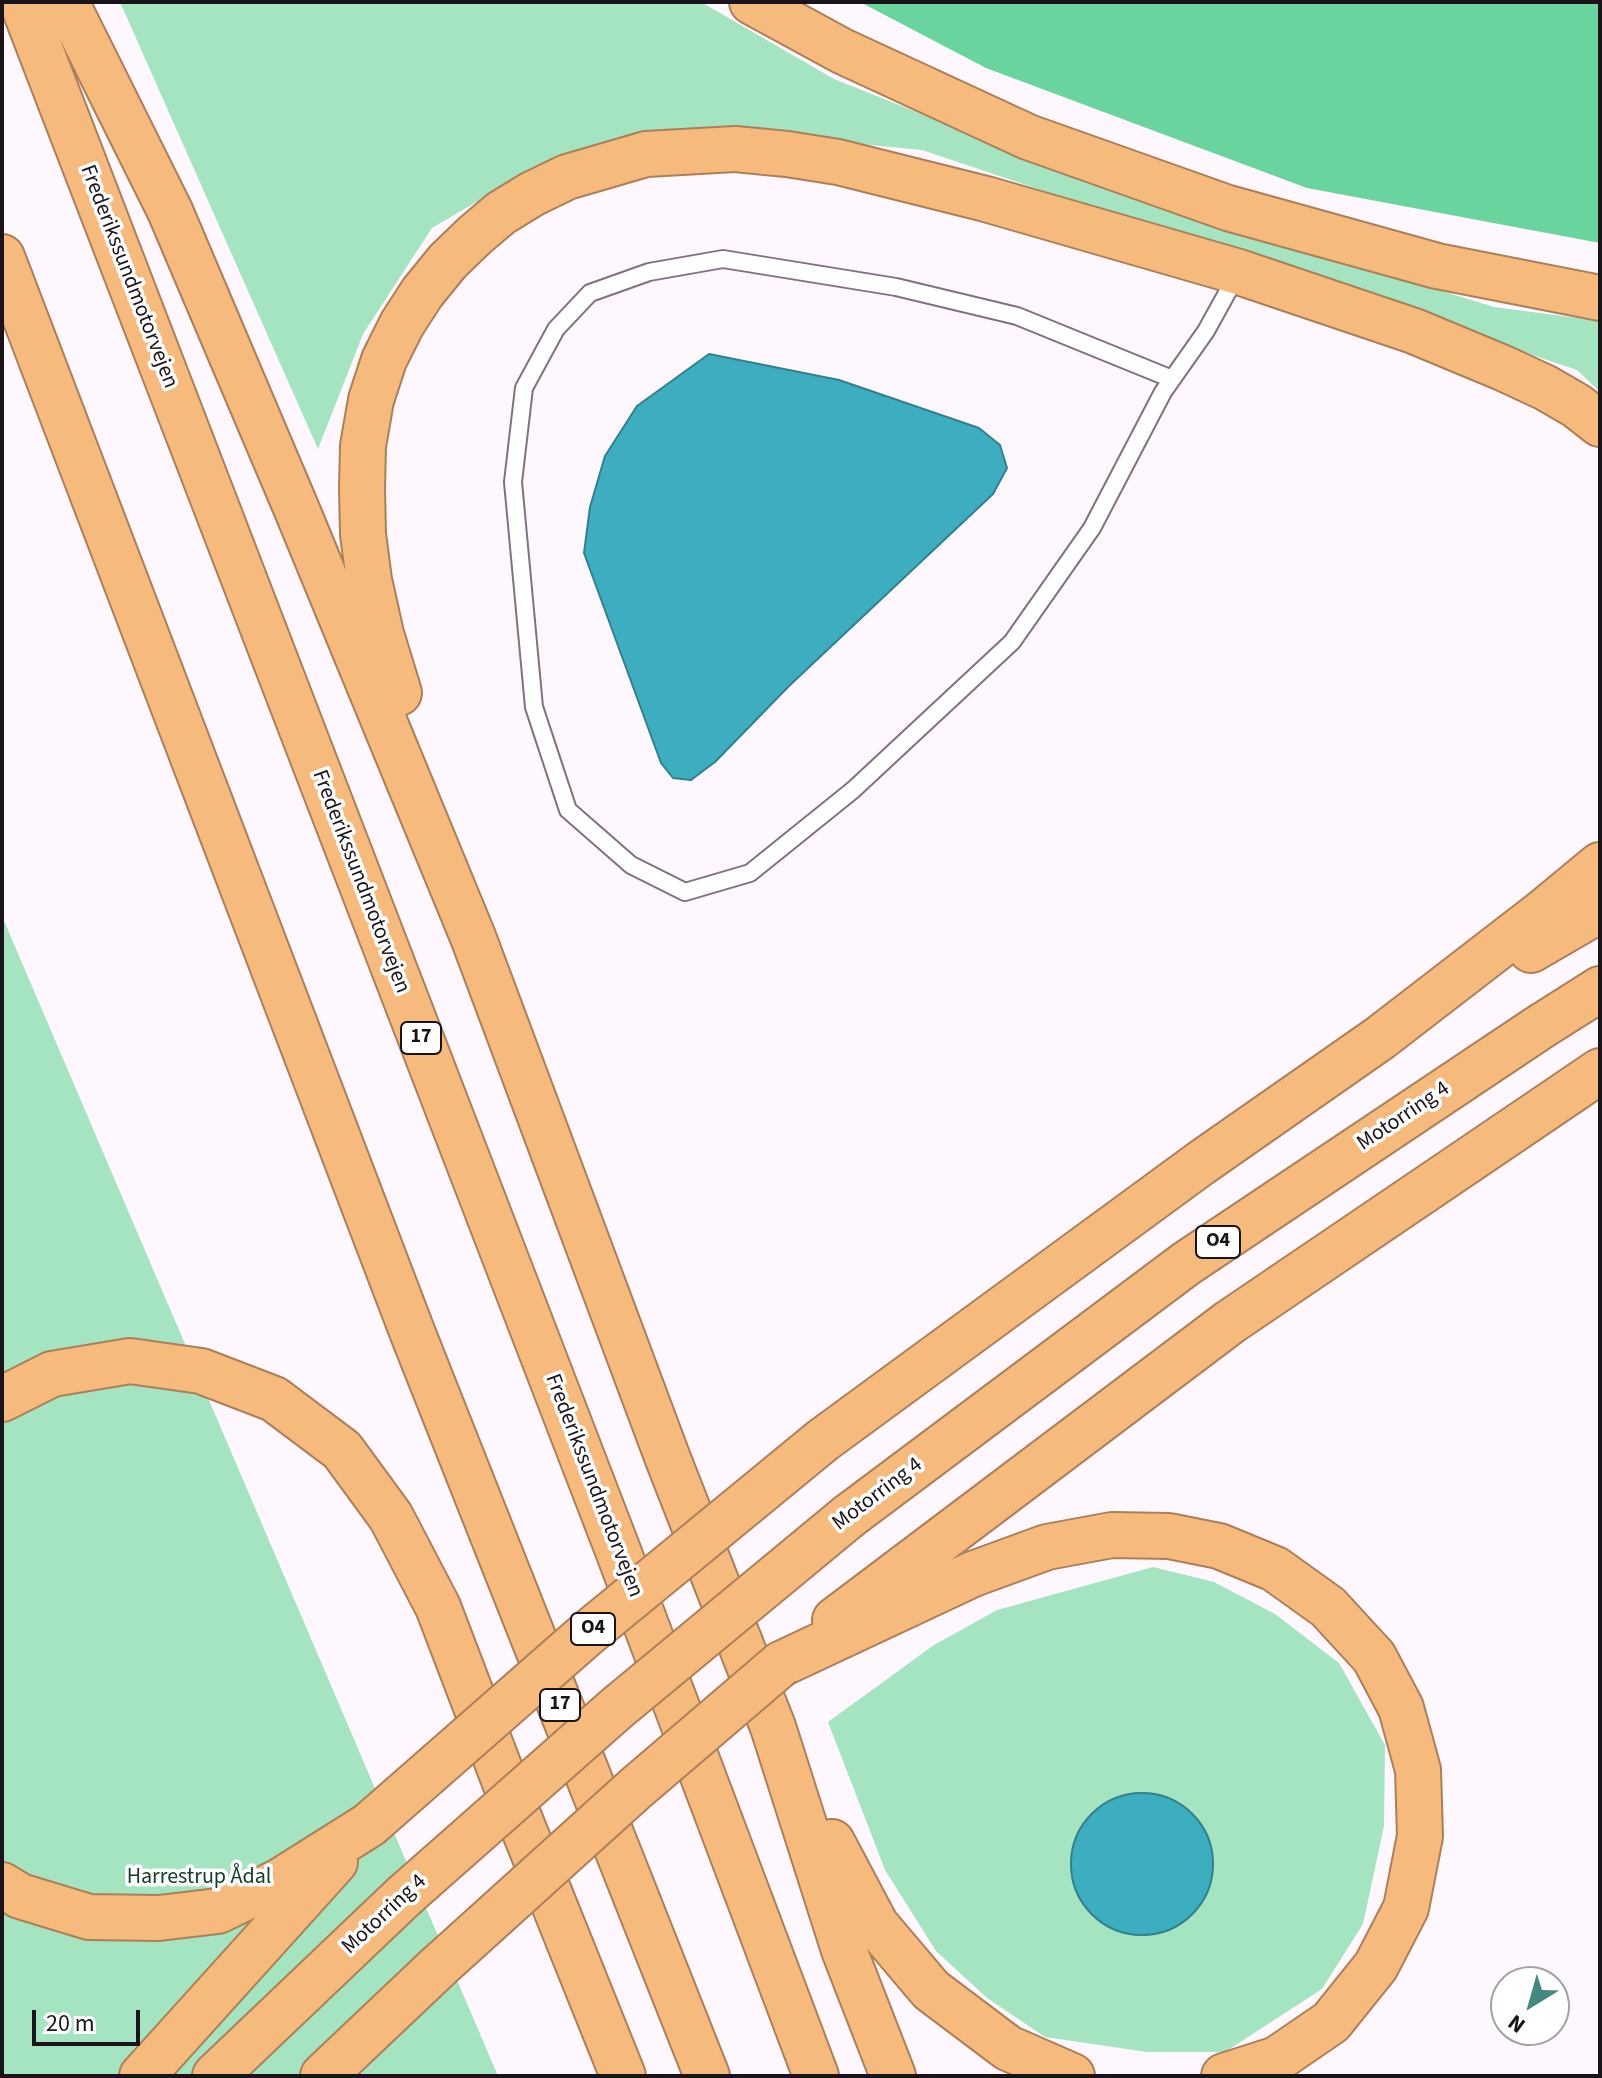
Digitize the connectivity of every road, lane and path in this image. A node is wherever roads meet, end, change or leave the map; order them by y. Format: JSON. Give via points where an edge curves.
{"nodes":[{"id":1,"x":22,"y":2,"type":"edge"},
{"id":2,"x":66,"y":2,"type":"edge"},
{"id":3,"x":752,"y":2,"type":"edge"},
{"id":4,"x":2,"y":257,"type":"edge"},
{"id":5,"x":1239,"y":272,"type":"junction"},
{"id":6,"x":1600,"y":298,"type":"edge"},
{"id":7,"x":1172,"y":379,"type":"junction"},
{"id":8,"x":1600,"y":424,"type":"edge"},
{"id":9,"x":1600,"y":865,"type":"edge"},
{"id":10,"x":1600,"y":910,"type":"edge"},
{"id":11,"x":473,"y":937,"type":"junction"},
{"id":12,"x":1600,"y":989,"type":"edge"},
{"id":13,"x":1380,"y":1038,"type":"junction"},
{"id":14,"x":1600,"y":1071,"type":"edge"},
{"id":15,"x":2,"y":1399,"type":"edge"},
{"id":16,"x":880,"y":1603,"type":"junction"},
{"id":17,"x":773,"y":1727,"type":"junction"},
{"id":18,"x":369,"y":1825,"type":"junction"},
{"id":19,"x":2,"y":1885,"type":"edge"},
{"id":20,"x":142,"y":2076,"type":"edge"},
{"id":21,"x":215,"y":2076,"type":"edge"},
{"id":22,"x":323,"y":2076,"type":"edge"},
{"id":23,"x":623,"y":2076,"type":"edge"},
{"id":24,"x":707,"y":2076,"type":"edge"},
{"id":25,"x":816,"y":2076,"type":"edge"},
{"id":26,"x":893,"y":2076,"type":"edge"},
{"id":27,"x":1072,"y":2076,"type":"edge"},
{"id":28,"x":1224,"y":2076,"type":"edge"}],
"edges":[{"from":1,"to":25,"type":"highway","name":"Frederikssundmotorvejen","number":"17"},
{"from":2,"to":11,"type":"highway","via":[[170,211]]},
{"from":3,"to":6,"type":"highway","via":[[842,51],[1028,137],[1228,208],[1437,266]]},
{"from":4,"to":24,"type":"highway","number":"17","via":[[413,1334]]},
{"from":5,"to":7,"type":"lane"},
{"from":5,"to":8,"type":"highway","via":[[1414,331],[1503,368],[1567,400]]},
{"from":5,"to":11,"type":"highway","via":[[838,162],[735,149],[646,154],[567,177],[475,235],[422,293],[384,360],[363,446],[362,488],[363,534],[381,634]]},
{"from":7,"to":7,"type":"lane","via":[[1092,528],[1012,642],[853,790],[750,873],[685,892],[631,865],[568,810],[534,707],[513,482],[524,388],[556,329],[590,293],[649,272],[723,259],[896,287],[1017,316]]},
{"from":9,"to":13,"type":"highway"},
{"from":10,"to":13,"type":"highway"},
{"from":11,"to":17,"type":"highway"},
{"from":12,"to":21,"type":"highway","name":"Motorring 4","number":"O4","bridge":true,"via":[[1187,1263],[849,1516],[617,1708],[404,1896]]},
{"from":13,"to":18,"type":"highway","number":"O4","bridge":true,"via":[[823,1440],[588,1633]]},
{"from":14,"to":16,"type":"highway","via":[[1230,1322]]},
{"from":15,"to":23,"type":"highway","via":[[52,1374],[130,1361],[201,1371],[274,1399],[342,1450],[391,1517],[438,1607]]},
{"from":16,"to":22,"type":"highway","bridge":true,"via":[[781,1664],[636,1788]]},
{"from":16,"to":28,"type":"highway","via":[[1047,1547],[1112,1535],[1169,1536],[1219,1546],[1275,1569],[1328,1607],[1374,1657],[1401,1708],[1418,1770],[1420,1836],[1406,1908],[1376,1966],[1331,2022],[1277,2059]]},
{"from":17,"to":26,"type":"highway","via":[[844,1950]]},
{"from":17,"to":27,"type":"highway","via":[[876,1925],[931,1990],[1008,2048]]},
{"from":18,"to":19,"type":"highway","via":[[280,1881],[218,1911],[159,1918],[89,1917],[20,1896]]},
{"from":18,"to":20,"type":"highway"}]}
